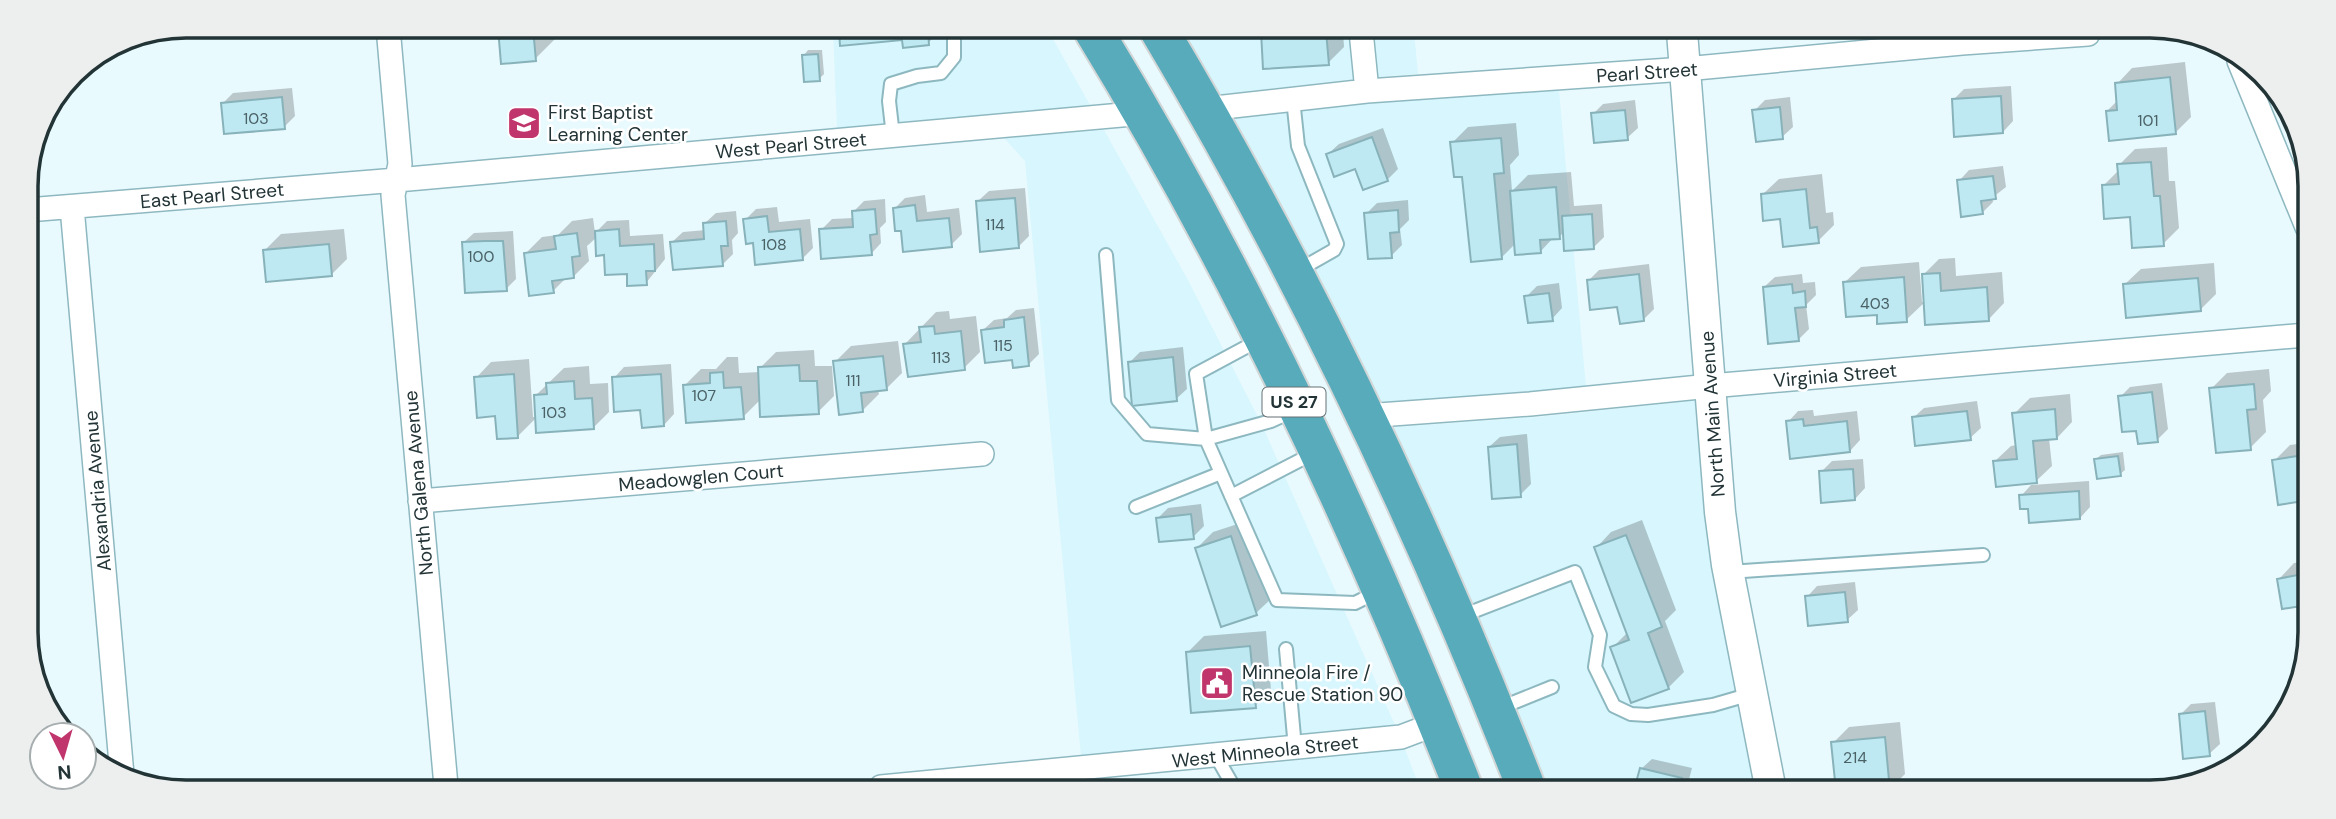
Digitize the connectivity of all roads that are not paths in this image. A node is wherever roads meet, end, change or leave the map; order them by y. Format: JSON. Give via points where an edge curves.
{"nodes":[{"id":1,"x":1164,"y":38,"type":"edge"},
{"id":2,"x":1362,"y":38,"type":"edge"},
{"id":3,"x":1682,"y":38,"type":"edge"},
{"id":4,"x":2031,"y":38,"type":"edge"},
{"id":5,"x":388,"y":39,"type":"edge"},
{"id":6,"x":954,"y":39,"type":"edge"},
{"id":7,"x":1099,"y":39,"type":"edge"},
{"id":8,"x":1104,"y":39,"type":"edge"},
{"id":9,"x":1685,"y":69,"type":"junction"},
{"id":10,"x":2244,"y":73,"type":"edge"},
{"id":11,"x":1367,"y":90,"type":"junction"},
{"id":12,"x":1293,"y":99,"type":"junction"},
{"id":13,"x":1206,"y":109,"type":"junction"},
{"id":14,"x":1144,"y":113,"type":"junction"},
{"id":15,"x":892,"y":136,"type":"junction"},
{"id":16,"x":397,"y":180,"type":"junction"},
{"id":17,"x":1253,"y":195,"type":"junction"},
{"id":18,"x":2298,"y":203,"type":"edge"},
{"id":19,"x":72,"y":207,"type":"junction"},
{"id":20,"x":39,"y":209,"type":"edge"},
{"id":21,"x":1106,"y":255,"type":"dead end"},
{"id":22,"x":1293,"y":273,"type":"junction"},
{"id":23,"x":2298,"y":336,"type":"edge"},
{"id":24,"x":1262,"y":338,"type":"junction"},
{"id":25,"x":1710,"y":386,"type":"junction"},
{"id":26,"x":1297,"y":409,"type":"junction"},
{"id":27,"x":1365,"y":416,"type":"junction"},
{"id":28,"x":1206,"y":439,"type":"junction"},
{"id":29,"x":1317,"y":451,"type":"junction"},
{"id":30,"x":982,"y":454,"type":"dead end"},
{"id":31,"x":1221,"y":473,"type":"junction"},
{"id":32,"x":1231,"y":496,"type":"junction"},
{"id":33,"x":420,"y":501,"type":"junction"},
{"id":34,"x":1136,"y":507,"type":"dead end"},
{"id":35,"x":1983,"y":555,"type":"dead end"},
{"id":36,"x":1730,"y":572,"type":"junction"},
{"id":37,"x":1381,"y":590,"type":"junction"},
{"id":38,"x":1456,"y":618,"type":"junction"},
{"id":39,"x":1286,"y":649,"type":"dead end"},
{"id":40,"x":1552,"y":687,"type":"dead end"},
{"id":41,"x":1753,"y":694,"type":"junction"},
{"id":42,"x":1495,"y":710,"type":"junction"},
{"id":43,"x":1438,"y":723,"type":"junction"},
{"id":44,"x":1295,"y":748,"type":"junction"},
{"id":45,"x":1216,"y":756,"type":"junction"},
{"id":46,"x":121,"y":765,"type":"edge"},
{"id":47,"x":445,"y":780,"type":"edge"},
{"id":48,"x":957,"y":780,"type":"edge"},
{"id":49,"x":1230,"y":780,"type":"edge"},
{"id":50,"x":1460,"y":780,"type":"edge"},
{"id":51,"x":1523,"y":780,"type":"edge"},
{"id":52,"x":1768,"y":780,"type":"edge"}],
"edges":[{"from":1,"to":13,"type":"highway","number":"US 27"},
{"from":2,"to":11,"type":"street"},
{"from":3,"to":9,"type":"street","name":"North Main Avenue"},
{"from":4,"to":9,"type":"street","name":"Pearl Street"},
{"from":5,"to":16,"type":"street","name":"North Galena Avenue","via":[[400,164]]},
{"from":6,"to":15,"type":"lane","via":[[954,57],[941,73],[891,84]]},
{"from":7,"to":14,"type":"highway","number":"US 27"},
{"from":8,"to":13,"type":"highway","via":[[1155,81]]},
{"from":9,"to":11,"type":"street","name":"Pearl Street"},
{"from":9,"to":25,"type":"street","name":"North Main Avenue"},
{"from":10,"to":18,"type":"street"},
{"from":11,"to":12,"type":"street","name":"Pearl Street"},
{"from":12,"to":13,"type":"street","name":"Pearl Street"},
{"from":12,"to":22,"type":"lane","via":[[1298,146],[1337,244]]},
{"from":13,"to":17,"type":"highway","number":"US 27"},
{"from":14,"to":15,"type":"street","name":"West Pearl Street"},
{"from":14,"to":17,"type":"highway","via":[[1196,143]]},
{"from":14,"to":24,"type":"highway","number":"US 27"},
{"from":15,"to":16,"type":"street","name":"West Pearl Street"},
{"from":16,"to":19,"type":"street","name":"East Pearl Street"},
{"from":16,"to":33,"type":"street","name":"North Galena Avenue","via":[[393,195]]},
{"from":17,"to":22,"type":"highway","number":"US 27"},
{"from":19,"to":20,"type":"street","name":"East Pearl Street"},
{"from":19,"to":46,"type":"street","name":"Alexandria Avenue"},
{"from":21,"to":28,"type":"lane","via":[[1118,400],[1147,434]]},
{"from":22,"to":27,"type":"highway","number":"US 27"},
{"from":23,"to":25,"type":"street","name":"Virginia Street"},
{"from":24,"to":26,"type":"highway","number":"US 27"},
{"from":24,"to":28,"type":"lane","via":[[1196,374]]},
{"from":25,"to":27,"type":"street","name":"Virginia Street"},
{"from":25,"to":36,"type":"street","name":"North Main Avenue","via":[[1720,512]]},
{"from":26,"to":28,"type":"lane"},
{"from":26,"to":29,"type":"highway","number":"US 27"},
{"from":27,"to":38,"type":"highway","number":"US 27"},
{"from":28,"to":31,"type":"lane"},
{"from":29,"to":32,"type":"lane"},
{"from":29,"to":37,"type":"highway","number":"US 27"},
{"from":30,"to":33,"type":"street","name":"Meadowglen Court"},
{"from":31,"to":32,"type":"lane"},
{"from":31,"to":34,"type":"lane"},
{"from":32,"to":37,"type":"lane","via":[[1277,600],[1355,603]]},
{"from":33,"to":47,"type":"street","name":"North Galena Avenue"},
{"from":35,"to":36,"type":"lane"},
{"from":36,"to":41,"type":"street","name":"North Main Avenue"},
{"from":37,"to":43,"type":"highway","number":"US 27"},
{"from":38,"to":41,"type":"lane","via":[[1574,572],[1600,635],[1595,667],[1614,706],[1648,715]]},
{"from":38,"to":42,"type":"highway","number":"US 27"},
{"from":39,"to":44,"type":"lane"},
{"from":40,"to":42,"type":"lane"},
{"from":41,"to":52,"type":"street","name":"North Main Avenue"},
{"from":42,"to":51,"type":"highway","number":"US 27"},
{"from":43,"to":44,"type":"street","name":"West Minneola Street","via":[[1401,737]]},
{"from":43,"to":50,"type":"highway","number":"US 27"},
{"from":44,"to":45,"type":"street","name":"West Minneola Street"},
{"from":45,"to":48,"type":"street","name":"West Minneola Street"},
{"from":45,"to":49,"type":"lane"}]}
